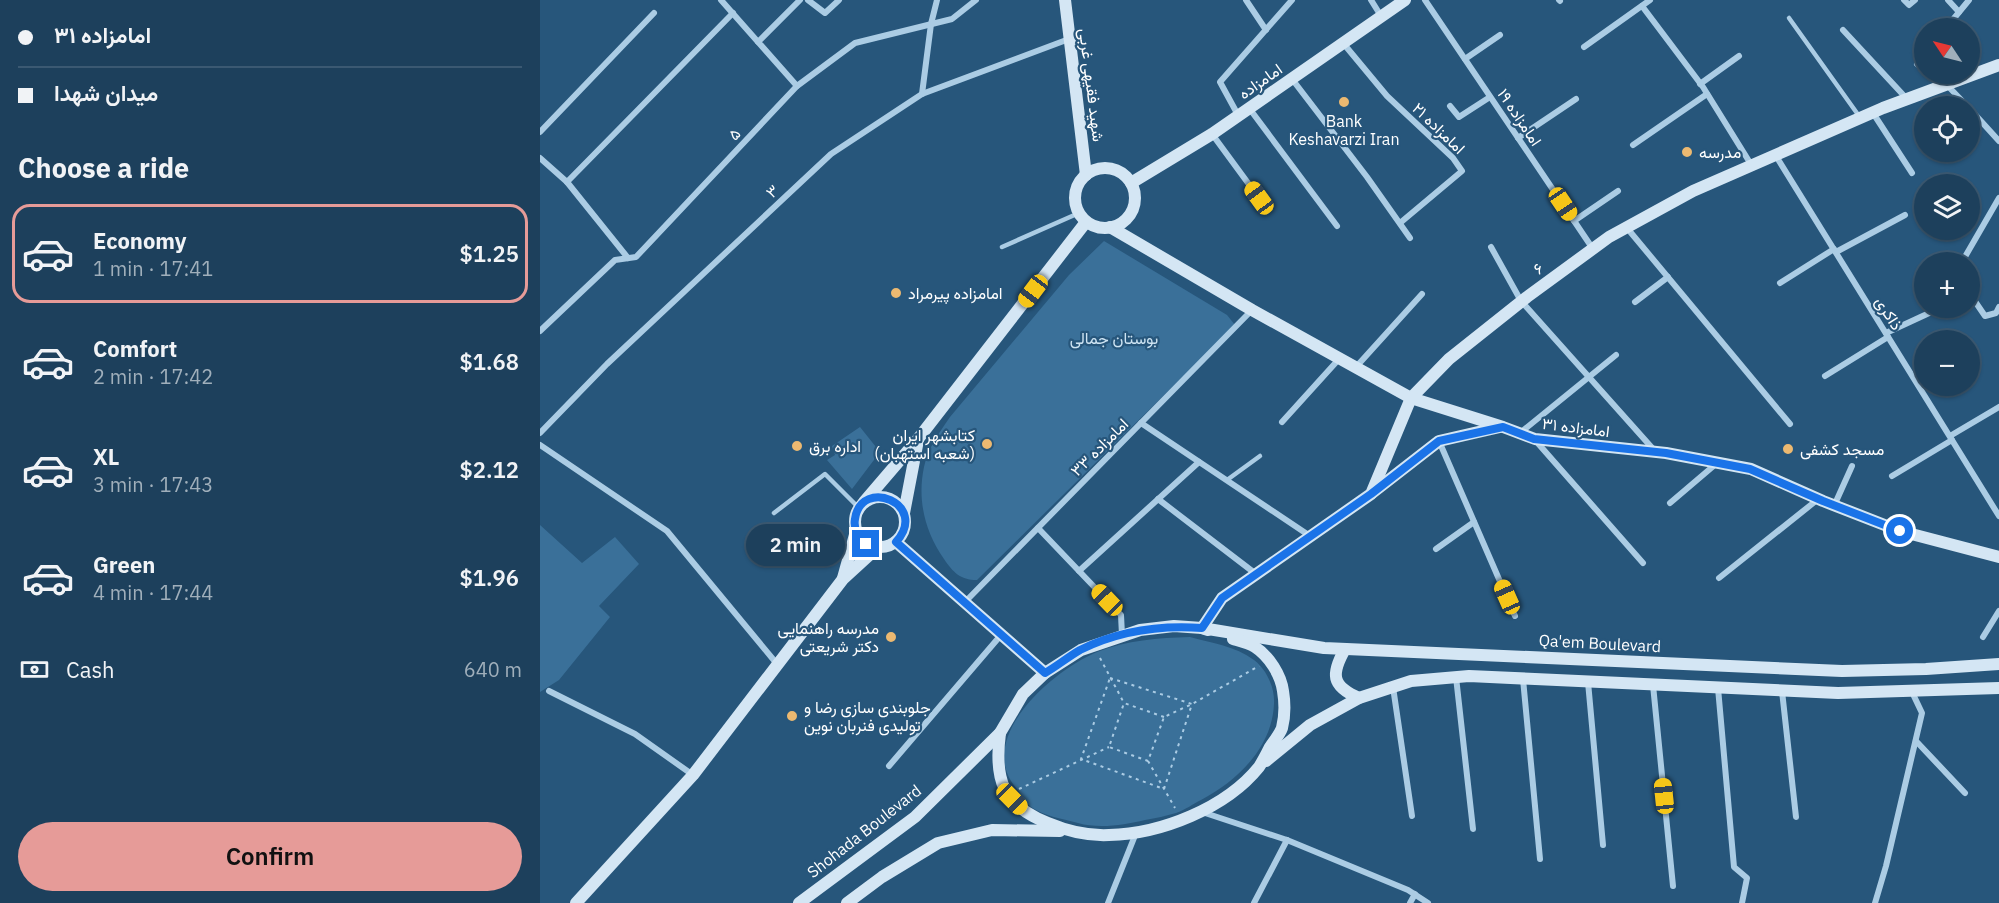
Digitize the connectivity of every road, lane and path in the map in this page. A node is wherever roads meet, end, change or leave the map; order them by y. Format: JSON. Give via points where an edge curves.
{"nodes":[{"id":1,"x":722,"y":0,"type":"edge"},
{"id":2,"x":800,"y":0,"type":"edge"},
{"id":3,"x":808,"y":0,"type":"edge"},
{"id":4,"x":839,"y":0,"type":"edge"},
{"id":5,"x":937,"y":0,"type":"edge"},
{"id":6,"x":976,"y":0,"type":"edge"},
{"id":7,"x":1065,"y":0,"type":"edge"},
{"id":8,"x":1246,"y":0,"type":"edge"},
{"id":9,"x":1292,"y":0,"type":"edge"},
{"id":10,"x":1371,"y":0,"type":"edge"},
{"id":11,"x":1405,"y":0,"type":"edge"},
{"id":12,"x":1425,"y":0,"type":"edge"},
{"id":13,"x":1650,"y":0,"type":"edge"},
{"id":14,"x":1904,"y":0,"type":"edge"},
{"id":15,"x":1915,"y":0,"type":"edge"},
{"id":16,"x":1948,"y":0,"type":"edge"},
{"id":17,"x":1969,"y":0,"type":"edge"},
{"id":18,"x":1642,"y":6,"type":"junction"},
{"id":19,"x":1959,"y":12,"type":"junction"},
{"id":20,"x":654,"y":13,"type":"dead end"},
{"id":21,"x":733,"y":13,"type":"junction"},
{"id":22,"x":1381,"y":17,"type":"junction"},
{"id":23,"x":1789,"y":18,"type":"dead end"},
{"id":24,"x":1954,"y":18,"type":"edge"},
{"id":25,"x":931,"y":24,"type":"junction"},
{"id":26,"x":1266,"y":30,"type":"junction"},
{"id":27,"x":1843,"y":30,"type":"dead end"},
{"id":28,"x":1500,"y":35,"type":"dead end"},
{"id":29,"x":1069,"y":39,"type":"junction"},
{"id":30,"x":758,"y":42,"type":"junction"},
{"id":31,"x":1342,"y":44,"type":"junction"},
{"id":32,"x":1584,"y":47,"type":"dead end"},
{"id":33,"x":1739,"y":56,"type":"dead end"},
{"id":34,"x":1465,"y":59,"type":"junction"},
{"id":35,"x":1999,"y":64,"type":"edge"},
{"id":36,"x":1980,"y":71,"type":"edge"},
{"id":37,"x":1292,"y":79,"type":"junction"},
{"id":38,"x":1700,"y":84,"type":"junction"},
{"id":39,"x":1946,"y":84,"type":"joint"},
{"id":40,"x":797,"y":86,"type":"junction"},
{"id":41,"x":922,"y":94,"type":"junction"},
{"id":42,"x":1707,"y":94,"type":"junction"},
{"id":43,"x":1957,"y":96,"type":"edge"},
{"id":44,"x":1490,"y":97,"type":"junction"},
{"id":45,"x":1576,"y":99,"type":"dead end"},
{"id":46,"x":1908,"y":99,"type":"junction"},
{"id":47,"x":1450,"y":106,"type":"dead end"},
{"id":48,"x":1249,"y":108,"type":"junction"},
{"id":49,"x":1873,"y":113,"type":"junction"},
{"id":50,"x":1238,"y":116,"type":"junction"},
{"id":51,"x":1861,"y":118,"type":"junction"},
{"id":52,"x":1980,"y":121,"type":"edge"},
{"id":53,"x":540,"y":132,"type":"edge"},
{"id":54,"x":1212,"y":134,"type":"junction"},
{"id":55,"x":1518,"y":138,"type":"junction"},
{"id":56,"x":1999,"y":141,"type":"edge"},
{"id":57,"x":1633,"y":145,"type":"dead end"},
{"id":58,"x":1776,"y":156,"type":"junction"},
{"id":59,"x":540,"y":158,"type":"edge"},
{"id":60,"x":1752,"y":166,"type":"junction"},
{"id":61,"x":1912,"y":173,"type":"dead end"},
{"id":62,"x":1086,"y":175,"type":"junction"},
{"id":63,"x":567,"y":182,"type":"junction"},
{"id":64,"x":1131,"y":183,"type":"junction"},
{"id":65,"x":1617,"y":191,"type":"dead end"},
{"id":66,"x":1259,"y":198,"type":"dead end"},
{"id":67,"x":1999,"y":198,"type":"edge"},
{"id":68,"x":1905,"y":215,"type":"dead end"},
{"id":69,"x":1083,"y":218,"type":"junction"},
{"id":70,"x":1574,"y":221,"type":"junction"},
{"id":71,"x":1400,"y":223,"type":"junction"},
{"id":72,"x":1337,"y":226,"type":"dead end"},
{"id":73,"x":1110,"y":227,"type":"junction"},
{"id":74,"x":1627,"y":228,"type":"junction"},
{"id":75,"x":1410,"y":238,"type":"dead end"},
{"id":76,"x":1002,"y":247,"type":"dead end"},
{"id":77,"x":1491,"y":247,"type":"dead end"},
{"id":78,"x":1593,"y":249,"type":"junction"},
{"id":79,"x":1835,"y":251,"type":"junction"},
{"id":80,"x":1968,"y":252,"type":"edge"},
{"id":81,"x":628,"y":258,"type":"junction"},
{"id":82,"x":1668,"y":277,"type":"junction"},
{"id":83,"x":1780,"y":283,"type":"dead end"},
{"id":84,"x":1422,"y":294,"type":"dead end"},
{"id":85,"x":1521,"y":301,"type":"junction"},
{"id":86,"x":1635,"y":302,"type":"dead end"},
{"id":87,"x":1999,"y":307,"type":"edge"},
{"id":88,"x":1980,"y":309,"type":"edge"},
{"id":89,"x":1252,"y":310,"type":"junction"},
{"id":90,"x":1920,"y":318,"type":"edge"},
{"id":91,"x":540,"y":331,"type":"edge"},
{"id":92,"x":1887,"y":335,"type":"junction"},
{"id":93,"x":1617,"y":355,"type":"dead end"},
{"id":94,"x":1339,"y":358,"type":"junction"},
{"id":95,"x":1355,"y":367,"type":"junction"},
{"id":96,"x":1588,"y":376,"type":"junction"},
{"id":97,"x":1825,"y":376,"type":"dead end"},
{"id":98,"x":1411,"y":398,"type":"junction"},
{"id":99,"x":1999,"y":407,"type":"edge"},
{"id":100,"x":1282,"y":422,"type":"dead end"},
{"id":101,"x":1141,"y":423,"type":"junction"},
{"id":102,"x":1790,"y":424,"type":"dead end"},
{"id":103,"x":1503,"y":427,"type":"junction"},
{"id":104,"x":540,"y":434,"type":"edge"},
{"id":105,"x":1520,"y":434,"type":"junction"},
{"id":106,"x":1951,"y":438,"type":"junction"},
{"id":107,"x":918,"y":439,"type":"junction"},
{"id":108,"x":1534,"y":439,"type":"junction"},
{"id":109,"x":1439,"y":441,"type":"junction"},
{"id":110,"x":540,"y":445,"type":"edge"},
{"id":111,"x":1656,"y":452,"type":"junction"},
{"id":112,"x":1260,"y":456,"type":"dead end"},
{"id":113,"x":1199,"y":462,"type":"junction"},
{"id":114,"x":1717,"y":463,"type":"junction"},
{"id":115,"x":1852,"y":466,"type":"dead end"},
{"id":116,"x":1892,"y":476,"type":"dead end"},
{"id":117,"x":1227,"y":480,"type":"junction"},
{"id":118,"x":1371,"y":494,"type":"junction"},
{"id":119,"x":1158,"y":499,"type":"junction"},
{"id":120,"x":1817,"y":499,"type":"junction"},
{"id":121,"x":1670,"y":502,"type":"dead end"},
{"id":122,"x":861,"y":505,"type":"junction"},
{"id":123,"x":1834,"y":506,"type":"junction"},
{"id":124,"x":774,"y":513,"type":"dead end"},
{"id":125,"x":904,"y":513,"type":"junction"},
{"id":126,"x":1999,"y":516,"type":"edge"},
{"id":127,"x":1474,"y":522,"type":"junction"},
{"id":128,"x":1038,"y":528,"type":"junction"},
{"id":129,"x":856,"y":531,"type":"junction"},
{"id":130,"x":1311,"y":536,"type":"junction"},
{"id":131,"x":896,"y":542,"type":"junction"},
{"id":132,"x":878,"y":547,"type":"junction"},
{"id":133,"x":1436,"y":549,"type":"dead end"},
{"id":134,"x":1999,"y":557,"type":"edge"},
{"id":135,"x":1643,"y":563,"type":"dead end"},
{"id":136,"x":1079,"y":571,"type":"junction"},
{"id":137,"x":1257,"y":574,"type":"junction"},
{"id":138,"x":1719,"y":578,"type":"dead end"},
{"id":139,"x":843,"y":579,"type":"junction"},
{"id":140,"x":964,"y":602,"type":"junction"},
{"id":141,"x":1999,"y":611,"type":"edge"},
{"id":142,"x":1515,"y":616,"type":"dead end"},
{"id":143,"x":1202,"y":628,"type":"junction"},
{"id":144,"x":1001,"y":635,"type":"junction"},
{"id":145,"x":1122,"y":635,"type":"junction"},
{"id":146,"x":1983,"y":637,"type":"dead end"},
{"id":147,"x":1094,"y":645,"type":"junction"},
{"id":148,"x":1345,"y":649,"type":"junction"},
{"id":149,"x":1267,"y":659,"type":"junction"},
{"id":150,"x":1999,"y":664,"type":"edge"},
{"id":151,"x":778,"y":665,"type":"junction"},
{"id":152,"x":1045,"y":673,"type":"junction"},
{"id":153,"x":1456,"y":677,"type":"junction"},
{"id":154,"x":1110,"y":678,"type":"junction"},
{"id":155,"x":1523,"y":678,"type":"junction"},
{"id":156,"x":1588,"y":681,"type":"junction"},
{"id":157,"x":1653,"y":684,"type":"junction"},
{"id":158,"x":1393,"y":687,"type":"junction"},
{"id":159,"x":1718,"y":687,"type":"junction"},
{"id":160,"x":1999,"y":687,"type":"edge"},
{"id":161,"x":1782,"y":690,"type":"junction"},
{"id":162,"x":549,"y":691,"type":"dead end"},
{"id":163,"x":1912,"y":692,"type":"junction"},
{"id":164,"x":1359,"y":698,"type":"junction"},
{"id":165,"x":1125,"y":703,"type":"junction"},
{"id":166,"x":1191,"y":704,"type":"junction"},
{"id":167,"x":1164,"y":717,"type":"junction"},
{"id":168,"x":1000,"y":733,"type":"junction"},
{"id":169,"x":1916,"y":741,"type":"junction"},
{"id":170,"x":1109,"y":747,"type":"junction"},
{"id":171,"x":1081,"y":759,"type":"junction"},
{"id":172,"x":1148,"y":761,"type":"junction"},
{"id":173,"x":889,"y":766,"type":"dead end"},
{"id":174,"x":1258,"y":767,"type":"junction"},
{"id":175,"x":693,"y":775,"type":"junction"},
{"id":176,"x":1164,"y":789,"type":"junction"},
{"id":177,"x":1965,"y":793,"type":"dead end"},
{"id":178,"x":1008,"y":794,"type":"junction"},
{"id":179,"x":1201,"y":812,"type":"junction"},
{"id":180,"x":1412,"y":816,"type":"dead end"},
{"id":181,"x":1796,"y":818,"type":"dead end"},
{"id":182,"x":1182,"y":819,"type":"junction"},
{"id":183,"x":1473,"y":829,"type":"dead end"},
{"id":184,"x":1070,"y":832,"type":"junction"},
{"id":185,"x":1136,"y":832,"type":"junction"},
{"id":186,"x":1287,"y":840,"type":"junction"},
{"id":187,"x":1603,"y":845,"type":"dead end"},
{"id":188,"x":1540,"y":859,"type":"dead end"},
{"id":189,"x":1673,"y":886,"type":"dead end"},
{"id":190,"x":1414,"y":894,"type":"junction"},
{"id":191,"x":860,"y":898,"type":"edge"},
{"id":192,"x":576,"y":903,"type":"edge"},
{"id":193,"x":799,"y":903,"type":"edge"},
{"id":194,"x":847,"y":903,"type":"edge"},
{"id":195,"x":1108,"y":903,"type":"edge"},
{"id":196,"x":1254,"y":903,"type":"edge"},
{"id":197,"x":1410,"y":903,"type":"edge"},
{"id":198,"x":1428,"y":903,"type":"edge"},
{"id":199,"x":1742,"y":903,"type":"edge"},
{"id":200,"x":1875,"y":903,"type":"edge"}],
"edges":[{"from":1,"to":21,"type":"street"},
{"from":2,"to":30,"type":"street"},
{"from":3,"to":4,"type":"street","via":[[825,13]]},
{"from":5,"to":25,"type":"street"},
{"from":6,"to":25,"type":"street","name":"۵","via":[[952,19]]},
{"from":7,"to":29,"type":"main road","name":"شهید فقیهی غربی"},
{"from":8,"to":26,"type":"street"},
{"from":9,"to":26,"type":"street"},
{"from":10,"to":22,"type":"street"},
{"from":11,"to":22,"type":"main road","name":"امامزاده"},
{"from":12,"to":34,"type":"street","name":"امامزاده ۱۹"},
{"from":13,"to":18,"type":"street"},
{"from":14,"to":15,"type":"street","via":[[1908,5]]},
{"from":16,"to":19,"type":"street"},
{"from":17,"to":19,"type":"street"},
{"from":18,"to":32,"type":"street"},
{"from":18,"to":38,"type":"street"},
{"from":19,"to":24,"type":"street"},
{"from":20,"to":53,"type":"street"},
{"from":21,"to":30,"type":"street"},
{"from":21,"to":63,"type":"street"},
{"from":22,"to":31,"type":"main road","name":"امامزاده"},
{"from":23,"to":51,"type":"lane"},
{"from":25,"to":40,"type":"street","name":"۵","via":[[855,43]]},
{"from":25,"to":41,"type":"street"},
{"from":26,"to":50,"type":"street","via":[[1220,82]]},
{"from":27,"to":46,"type":"street"},
{"from":28,"to":34,"type":"street"},
{"from":29,"to":41,"type":"street","name":"۳"},
{"from":29,"to":62,"type":"main road","name":"شهید فقیهی غربی"},
{"from":30,"to":40,"type":"street"},
{"from":31,"to":37,"type":"main road","name":"امامزاده"},
{"from":31,"to":71,"type":"street","name":"امامزاده ۲۱","via":[[1387,96],[1462,171]]},
{"from":33,"to":38,"type":"street"},
{"from":34,"to":44,"type":"street","name":"امامزاده ۱۹"},
{"from":35,"to":36,"type":"main road","name":"۶"},
{"from":37,"to":48,"type":"main road","name":"امامزاده"},
{"from":37,"to":71,"type":"street"},
{"from":38,"to":42,"type":"street"},
{"from":39,"to":43,"type":"street"},
{"from":39,"to":46,"type":"main road","name":"۶"},
{"from":40,"to":81,"type":"street","name":"۵","via":[[636,257]]},
{"from":41,"to":104,"type":"street","name":"۳","via":[[831,154],[607,364]]},
{"from":42,"to":57,"type":"street"},
{"from":42,"to":60,"type":"street"},
{"from":44,"to":47,"type":"street","via":[[1460,117]]},
{"from":44,"to":55,"type":"street","name":"امامزاده ۱۹"},
{"from":45,"to":55,"type":"street"},
{"from":46,"to":49,"type":"main road","name":"۶"},
{"from":48,"to":50,"type":"main road","name":"امامزاده"},
{"from":48,"to":72,"type":"street"},
{"from":49,"to":51,"type":"main road","name":"۶"},
{"from":49,"to":61,"type":"street"},
{"from":50,"to":54,"type":"main road","name":"امامزاده"},
{"from":51,"to":58,"type":"main road","name":"۶"},
{"from":52,"to":56,"type":"street"},
{"from":54,"to":64,"type":"main road","name":"امامزاده"},
{"from":54,"to":66,"type":"street"},
{"from":55,"to":70,"type":"street","name":"امامزاده ۱۹"},
{"from":58,"to":60,"type":"main road","name":"۶"},
{"from":58,"to":79,"type":"street","name":"ذاکری"},
{"from":59,"to":63,"type":"street"},
{"from":60,"to":74,"type":"main road","name":"۶","via":[[1693,191]]},
{"from":62,"to":64,"type":"main road","via":[[1110,169]]},
{"from":62,"to":69,"type":"main road","via":[[1075,197]]},
{"from":63,"to":81,"type":"street"},
{"from":64,"to":73,"type":"main road","via":[[1132,210],[1119,224]]},
{"from":65,"to":70,"type":"street"},
{"from":67,"to":80,"type":"street"},
{"from":68,"to":79,"type":"street"},
{"from":69,"to":73,"type":"main road","via":[[1098,227]]},
{"from":69,"to":76,"type":"lane"},
{"from":69,"to":107,"type":"main road"},
{"from":70,"to":78,"type":"street","name":"امامزاده ۱۹"},
{"from":71,"to":75,"type":"street"},
{"from":73,"to":89,"type":"main road","name":"امامزاده ۳۱"},
{"from":74,"to":78,"type":"main road","name":"۶"},
{"from":74,"to":82,"type":"street"},
{"from":77,"to":85,"type":"street"},
{"from":78,"to":85,"type":"main road","name":"۶"},
{"from":79,"to":83,"type":"street"},
{"from":79,"to":92,"type":"street","name":"ذاکری"},
{"from":81,"to":91,"type":"street","name":"۵","via":[[615,260]]},
{"from":82,"to":86,"type":"street"},
{"from":82,"to":102,"type":"street"},
{"from":84,"to":95,"type":"street"},
{"from":85,"to":96,"type":"street"},
{"from":85,"to":98,"type":"main road","name":"۶","via":[[1449,359]]},
{"from":87,"to":88,"type":"street","via":[[1985,316]]},
{"from":89,"to":94,"type":"main road","name":"امامزاده ۳۱"},
{"from":89,"to":101,"type":"street","name":"امامزاده ۳۳"},
{"from":90,"to":92,"type":"street"},
{"from":92,"to":97,"type":"street"},
{"from":92,"to":106,"type":"street","name":"ذاکری"},
{"from":93,"to":96,"type":"street"},
{"from":94,"to":95,"type":"main road","name":"امامزاده ۳۱"},
{"from":94,"to":100,"type":"street"},
{"from":95,"to":98,"type":"main road","name":"امامزاده ۳۱"},
{"from":96,"to":105,"type":"street"},
{"from":96,"to":111,"type":"street"},
{"from":98,"to":103,"type":"main road","name":"امامزاده ۳۱"},
{"from":98,"to":118,"type":"main road","name":"۶"},
{"from":99,"to":106,"type":"street"},
{"from":101,"to":113,"type":"street"},
{"from":101,"to":128,"type":"street","name":"امامزاده ۳۳"},
{"from":103,"to":105,"type":"main road","name":"امامزاده ۳۱"},
{"from":103,"to":109,"type":"main road"},
{"from":105,"to":108,"type":"main road","name":"امامزاده ۳۱"},
{"from":106,"to":116,"type":"street"},
{"from":106,"to":126,"type":"street","name":"ذاکری"},
{"from":107,"to":122,"type":"main road"},
{"from":107,"to":125,"type":"main road"},
{"from":108,"to":111,"type":"main road","name":"امامزاده ۳۱"},
{"from":108,"to":135,"type":"street"},
{"from":109,"to":118,"type":"main road"},
{"from":109,"to":127,"type":"street"},
{"from":110,"to":151,"type":"street","via":[[667,531]]},
{"from":111,"to":114,"type":"main road","name":"امامزاده ۳۱"},
{"from":112,"to":117,"type":"lane"},
{"from":113,"to":117,"type":"street"},
{"from":113,"to":119,"type":"street"},
{"from":114,"to":120,"type":"main road","name":"امامزاده ۳۱","via":[[1750,469]]},
{"from":114,"to":121,"type":"street"},
{"from":115,"to":123,"type":"street"},
{"from":117,"to":130,"type":"street"},
{"from":118,"to":130,"type":"main road"},
{"from":119,"to":136,"type":"street"},
{"from":119,"to":137,"type":"street"},
{"from":120,"to":123,"type":"main road","name":"امامزاده ۳۱"},
{"from":120,"to":138,"type":"street"},
{"from":122,"to":124,"type":"lane","via":[[825,474]]},
{"from":122,"to":125,"type":"main road","via":[[886,497]]},
{"from":122,"to":129,"type":"main road","via":[[854,524]]},
{"from":123,"to":134,"type":"main road","name":"امامزاده ۳۱","via":[[1900,531]]},
{"from":125,"to":131,"type":"main road","via":[[904,529]]},
{"from":127,"to":133,"type":"street"},
{"from":127,"to":142,"type":"street"},
{"from":128,"to":136,"type":"street"},
{"from":128,"to":140,"type":"street","name":"امامزاده ۳۳"},
{"from":129,"to":132,"type":"main road","via":[[866,544]]},
{"from":129,"to":139,"type":"main road"},
{"from":130,"to":137,"type":"main road"},
{"from":131,"to":132,"type":"main road"},
{"from":131,"to":140,"type":"main road"},
{"from":132,"to":139,"type":"main road"},
{"from":136,"to":145,"type":"street","via":[[1121,615]]},
{"from":137,"to":143,"type":"main road","via":[[1222,598]]},
{"from":139,"to":151,"type":"main road"},
{"from":140,"to":144,"type":"main road"},
{"from":141,"to":146,"type":"street"},
{"from":143,"to":145,"type":"main road","via":[[1174,626]]},
{"from":143,"to":148,"type":"main road","name":"Qa'em Boulevard"},
{"from":143,"to":149,"type":"main road","via":[[1254,646]]},
{"from":144,"to":152,"type":"main road"},
{"from":144,"to":173,"type":"street"},
{"from":145,"to":147,"type":"main road"},
{"from":147,"to":152,"type":"main road"},
{"from":147,"to":154,"type":"path"},
{"from":148,"to":150,"type":"main road","name":"Qa'em Boulevard","via":[[1842,671]]},
{"from":148,"to":164,"type":"main road","via":[[1336,666],[1338,685]]},
{"from":149,"to":166,"type":"path"},
{"from":149,"to":174,"type":"main road","via":[[1282,682],[1285,706],[1282,729]]},
{"from":151,"to":175,"type":"main road"},
{"from":152,"to":168,"type":"main road","via":[[1023,694]]},
{"from":153,"to":155,"type":"main road"},
{"from":153,"to":158,"type":"main road","via":[[1411,681]]},
{"from":153,"to":183,"type":"street"},
{"from":154,"to":165,"type":"path"},
{"from":154,"to":166,"type":"path"},
{"from":154,"to":171,"type":"path"},
{"from":155,"to":156,"type":"main road"},
{"from":155,"to":188,"type":"street"},
{"from":156,"to":157,"type":"main road"},
{"from":156,"to":187,"type":"street"},
{"from":157,"to":159,"type":"main road"},
{"from":157,"to":189,"type":"street"},
{"from":158,"to":164,"type":"main road"},
{"from":158,"to":180,"type":"street"},
{"from":159,"to":161,"type":"main road"},
{"from":159,"to":199,"type":"street","via":[[1734,867],[1747,878]]},
{"from":160,"to":163,"type":"main road"},
{"from":161,"to":163,"type":"main road"},
{"from":161,"to":181,"type":"street"},
{"from":162,"to":175,"type":"street","via":[[635,734]]},
{"from":163,"to":169,"type":"street","via":[[1922,713]]},
{"from":164,"to":174,"type":"main road","via":[[1310,726]]},
{"from":165,"to":167,"type":"path"},
{"from":165,"to":170,"type":"path"},
{"from":166,"to":167,"type":"path"},
{"from":166,"to":176,"type":"path"},
{"from":167,"to":172,"type":"path"},
{"from":168,"to":178,"type":"main road","via":[[1000,779]]},
{"from":168,"to":193,"type":"main road","name":"Shohada Boulevard","via":[[915,817]]},
{"from":169,"to":177,"type":"street"},
{"from":169,"to":200,"type":"street"},
{"from":170,"to":171,"type":"path"},
{"from":170,"to":172,"type":"path"},
{"from":171,"to":176,"type":"path"},
{"from":171,"to":178,"type":"path"},
{"from":172,"to":176,"type":"path"},
{"from":174,"to":179,"type":"main road","via":[[1230,794]]},
{"from":175,"to":192,"type":"main road"},
{"from":176,"to":182,"type":"path"},
{"from":178,"to":184,"type":"main road","via":[[1028,815]]},
{"from":179,"to":182,"type":"main road"},
{"from":179,"to":186,"type":"street"},
{"from":182,"to":185,"type":"main road"},
{"from":184,"to":185,"type":"main road"},
{"from":184,"to":191,"type":"main road","via":[[992,830],[938,843],[882,877]]},
{"from":185,"to":195,"type":"street"},
{"from":186,"to":190,"type":"street"},
{"from":186,"to":196,"type":"street"},
{"from":190,"to":197,"type":"street"},
{"from":190,"to":198,"type":"street"},
{"from":191,"to":194,"type":"main road"}]}
